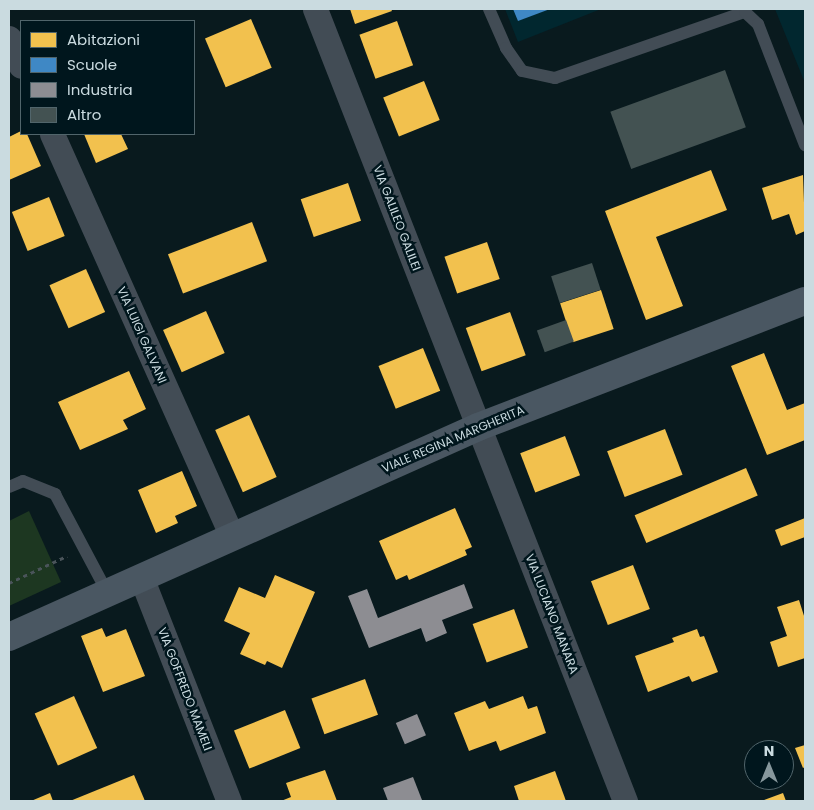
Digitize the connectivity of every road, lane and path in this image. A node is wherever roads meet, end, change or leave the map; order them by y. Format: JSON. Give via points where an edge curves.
{"nodes":[{"id":1,"x":315,"y":9,"type":"edge"},
{"id":2,"x":489,"y":9,"type":"edge"},
{"id":3,"x":9,"y":38,"type":"edge"},
{"id":4,"x":20,"y":64,"type":"edge"},
{"id":5,"x":52,"y":135,"type":"edge"},
{"id":6,"x":805,"y":145,"type":"edge"},
{"id":7,"x":805,"y":301,"type":"edge"},
{"id":8,"x":478,"y":427,"type":"junction"},
{"id":9,"x":9,"y":487,"type":"edge"},
{"id":10,"x":232,"y":536,"type":"junction"},
{"id":11,"x":84,"y":549,"type":"junction"},
{"id":12,"x":141,"y":577,"type":"junction"},
{"id":13,"x":9,"y":583,"type":"edge"},
{"id":14,"x":107,"y":592,"type":"junction"},
{"id":15,"x":9,"y":637,"type":"edge"},
{"id":16,"x":229,"y":801,"type":"edge"},
{"id":17,"x":625,"y":801,"type":"edge"}],
"edges":[{"from":1,"to":8,"type":"street","name":"VIA GALILEO GALILEI"},
{"from":2,"to":6,"type":"lane","via":[[506,48],[522,71],[555,78],[745,12],[758,24]]},
{"from":3,"to":4,"type":"street"},
{"from":5,"to":10,"type":"street","name":"VIA LUIGI GALVANI"},
{"from":7,"to":8,"type":"street","name":"VIALE REGINA MARGHERITA"},
{"from":8,"to":10,"type":"street","name":"VIALE REGINA MARGHERITA"},
{"from":8,"to":17,"type":"street","name":"VIA LUCIANO MANARA"},
{"from":9,"to":11,"type":"lane","via":[[23,481],[55,494]]},
{"from":10,"to":12,"type":"street","name":"VIALE REGINA MARGHERITA"},
{"from":11,"to":13,"type":"path"},
{"from":11,"to":14,"type":"lane"},
{"from":12,"to":14,"type":"street","name":"VIALE REGINA MARGHERITA"},
{"from":12,"to":16,"type":"street","name":"VIA GOFFREDO MAMELI"},
{"from":14,"to":15,"type":"street","name":"VIALE REGINA MARGHERITA"}]}
